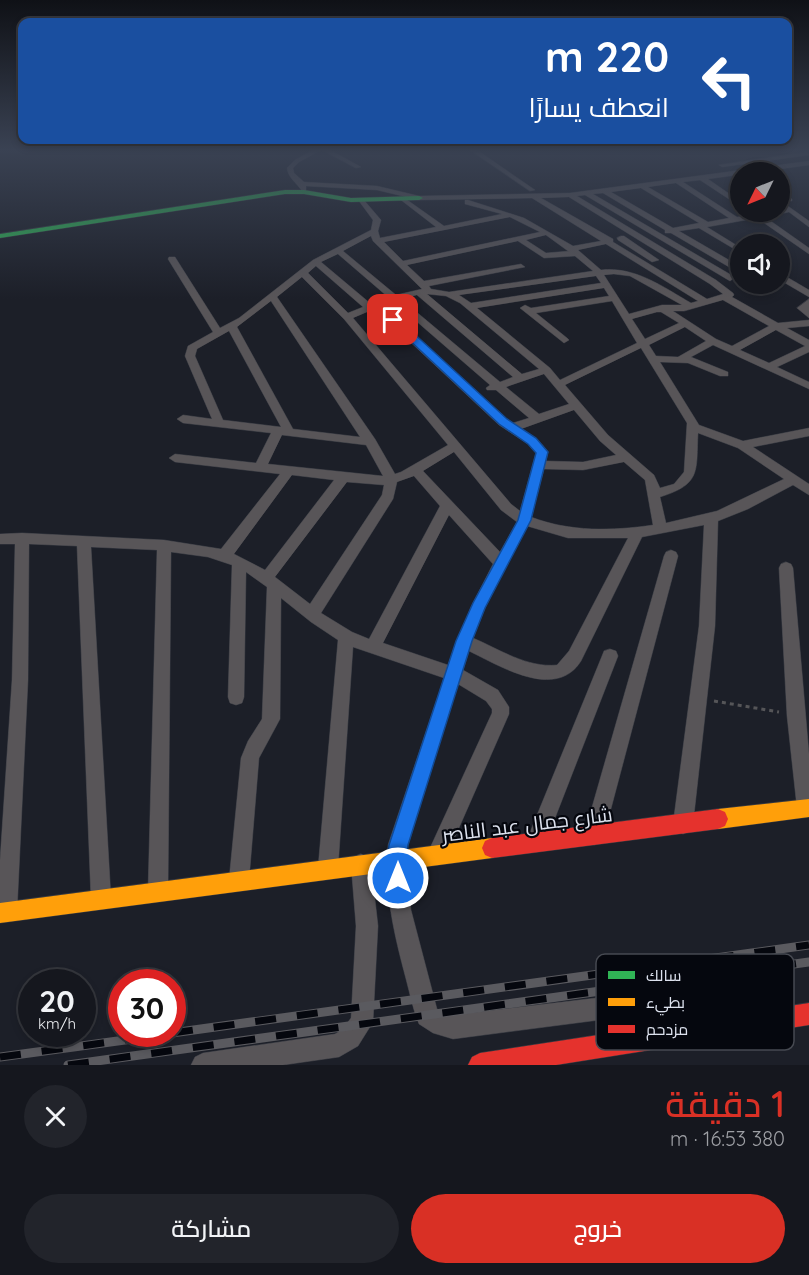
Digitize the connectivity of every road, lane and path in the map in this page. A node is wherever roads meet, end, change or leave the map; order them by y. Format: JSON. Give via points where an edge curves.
{"nodes":[{"id":1,"x":179,"y":200,"type":"edge"},
{"id":2,"x":227,"y":200,"type":"edge"},
{"id":3,"x":346,"y":200,"type":"edge"},
{"id":4,"x":373,"y":200,"type":"edge"},
{"id":5,"x":406,"y":200,"type":"edge"},
{"id":6,"x":450,"y":200,"type":"edge"},
{"id":7,"x":543,"y":200,"type":"edge"},
{"id":8,"x":578,"y":200,"type":"edge"},
{"id":9,"x":597,"y":200,"type":"edge"},
{"id":10,"x":620,"y":200,"type":"edge"},
{"id":11,"x":637,"y":200,"type":"edge"},
{"id":12,"x":664,"y":200,"type":"edge"},
{"id":13,"x":679,"y":200,"type":"edge"},
{"id":14,"x":706,"y":200,"type":"edge"},
{"id":15,"x":363,"y":201,"type":"junction"},
{"id":16,"x":790,"y":210,"type":"edge"},
{"id":17,"x":511,"y":215,"type":"junction"},
{"id":18,"x":730,"y":216,"type":"edge"},
{"id":19,"x":730,"y":220,"type":"edge"},
{"id":20,"x":716,"y":222,"type":"junction"},
{"id":21,"x":771,"y":222,"type":"edge"},
{"id":22,"x":702,"y":224,"type":"junction"},
{"id":23,"x":809,"y":225,"type":"edge"},
{"id":24,"x":0,"y":228,"type":"edge"},
{"id":25,"x":442,"y":228,"type":"junction"},
{"id":26,"x":684,"y":228,"type":"junction"},
{"id":27,"x":672,"y":230,"type":"junction"},
{"id":28,"x":374,"y":231,"type":"junction"},
{"id":29,"x":547,"y":233,"type":"junction"},
{"id":30,"x":458,"y":234,"type":"dead end"},
{"id":31,"x":656,"y":234,"type":"junction"},
{"id":32,"x":636,"y":235,"type":"junction"},
{"id":33,"x":697,"y":236,"type":"dead end"},
{"id":34,"x":0,"y":237,"type":"edge"},
{"id":35,"x":621,"y":238,"type":"junction"},
{"id":36,"x":520,"y":239,"type":"junction"},
{"id":37,"x":607,"y":242,"type":"junction"},
{"id":38,"x":730,"y":243,"type":"edge"},
{"id":39,"x":381,"y":245,"type":"junction"},
{"id":40,"x":338,"y":250,"type":"junction"},
{"id":41,"x":574,"y":251,"type":"junction"},
{"id":42,"x":809,"y":252,"type":"edge"},
{"id":43,"x":172,"y":259,"type":"dead end"},
{"id":44,"x":510,"y":260,"type":"dead end"},
{"id":45,"x":316,"y":262,"type":"junction"},
{"id":46,"x":400,"y":264,"type":"junction"},
{"id":47,"x":730,"y":264,"type":"edge"},
{"id":48,"x":521,"y":267,"type":"dead end"},
{"id":49,"x":302,"y":272,"type":"junction"},
{"id":50,"x":598,"y":272,"type":"junction"},
{"id":51,"x":730,"y":278,"type":"joint"},
{"id":52,"x":713,"y":282,"type":"junction"},
{"id":53,"x":790,"y":282,"type":"edge"},
{"id":54,"x":606,"y":285,"type":"junction"},
{"id":55,"x":421,"y":286,"type":"junction"},
{"id":56,"x":450,"y":294,"type":"junction"},
{"id":57,"x":809,"y":294,"type":"edge"},
{"id":58,"x":273,"y":297,"type":"junction"},
{"id":59,"x":397,"y":298,"type":"junction"},
{"id":60,"x":614,"y":298,"type":"junction"},
{"id":61,"x":721,"y":298,"type":"junction"},
{"id":62,"x":514,"y":299,"type":"junction"},
{"id":63,"x":706,"y":302,"type":"junction"},
{"id":64,"x":809,"y":302,"type":"edge"},
{"id":65,"x":470,"y":306,"type":"junction"},
{"id":66,"x":690,"y":306,"type":"junction"},
{"id":67,"x":373,"y":307,"type":"junction"},
{"id":68,"x":662,"y":308,"type":"junction"},
{"id":69,"x":529,"y":311,"type":"junction"},
{"id":70,"x":809,"y":315,"type":"edge"},
{"id":71,"x":347,"y":316,"type":"junction"},
{"id":72,"x":625,"y":318,"type":"junction"},
{"id":73,"x":809,"y":323,"type":"edge"},
{"id":74,"x":684,"y":324,"type":"junction"},
{"id":75,"x":776,"y":326,"type":"junction"},
{"id":76,"x":232,"y":327,"type":"junction"},
{"id":77,"x":219,"y":333,"type":"junction"},
{"id":78,"x":564,"y":339,"type":"dead end"},
{"id":79,"x":712,"y":341,"type":"junction"},
{"id":80,"x":644,"y":345,"type":"junction"},
{"id":81,"x":733,"y":350,"type":"junction"},
{"id":82,"x":807,"y":350,"type":"edge"},
{"id":83,"x":652,"y":359,"type":"junction"},
{"id":84,"x":681,"y":359,"type":"junction"},
{"id":85,"x":770,"y":367,"type":"junction"},
{"id":86,"x":546,"y":370,"type":"junction"},
{"id":87,"x":724,"y":374,"type":"dead end"},
{"id":88,"x":520,"y":378,"type":"junction"},
{"id":89,"x":559,"y":384,"type":"junction"},
{"id":90,"x":496,"y":386,"type":"junction"},
{"id":91,"x":809,"y":386,"type":"edge"},
{"id":92,"x":474,"y":395,"type":"junction"},
{"id":93,"x":576,"y":405,"type":"junction"},
{"id":94,"x":536,"y":418,"type":"junction"},
{"id":95,"x":183,"y":419,"type":"dead end"},
{"id":96,"x":219,"y":423,"type":"junction"},
{"id":97,"x":694,"y":427,"type":"junction"},
{"id":98,"x":512,"y":428,"type":"junction"},
{"id":99,"x":283,"y":430,"type":"junction"},
{"id":100,"x":806,"y":436,"type":"edge"},
{"id":101,"x":371,"y":442,"type":"junction"},
{"id":102,"x":742,"y":446,"type":"junction"},
{"id":103,"x":454,"y":447,"type":"junction"},
{"id":104,"x":627,"y":457,"type":"junction"},
{"id":105,"x":175,"y":458,"type":"dead end"},
{"id":106,"x":540,"y":465,"type":"junction"},
{"id":107,"x":261,"y":468,"type":"junction"},
{"id":108,"x":289,"y":471,"type":"junction"},
{"id":109,"x":416,"y":471,"type":"junction"},
{"id":110,"x":343,"y":478,"type":"junction"},
{"id":111,"x":795,"y":479,"type":"junction"},
{"id":112,"x":391,"y":480,"type":"junction"},
{"id":113,"x":809,"y":490,"type":"edge"},
{"id":114,"x":654,"y":494,"type":"junction"},
{"id":115,"x":447,"y":505,"type":"junction"},
{"id":116,"x":711,"y":518,"type":"junction"},
{"id":117,"x":524,"y":520,"type":"junction"},
{"id":118,"x":660,"y":528,"type":"junction"},
{"id":119,"x":638,"y":531,"type":"junction"},
{"id":120,"x":22,"y":538,"type":"junction"},
{"id":121,"x":0,"y":539,"type":"edge"},
{"id":122,"x":84,"y":541,"type":"junction"},
{"id":123,"x":164,"y":545,"type":"junction"},
{"id":124,"x":224,"y":556,"type":"junction"},
{"id":125,"x":671,"y":556,"type":"dead end"},
{"id":126,"x":239,"y":563,"type":"junction"},
{"id":127,"x":501,"y":563,"type":"junction"},
{"id":128,"x":786,"y":568,"type":"dead end"},
{"id":129,"x":270,"y":583,"type":"junction"},
{"id":130,"x":312,"y":614,"type":"junction"},
{"id":131,"x":346,"y":637,"type":"junction"},
{"id":132,"x":464,"y":641,"type":"junction"},
{"id":133,"x":373,"y":647,"type":"junction"},
{"id":134,"x":610,"y":656,"type":"dead end"},
{"id":135,"x":453,"y":674,"type":"junction"},
{"id":136,"x":236,"y":697,"type":"dead end"},
{"id":137,"x":700,"y":698,"type":"junction"},
{"id":138,"x":796,"y":716,"type":"junction"},
{"id":139,"x":808,"y":808,"type":"edge"},
{"id":140,"x":683,"y":824,"type":"junction"},
{"id":141,"x":594,"y":835,"type":"junction"},
{"id":142,"x":536,"y":842,"type":"junction"},
{"id":143,"x":437,"y":855,"type":"junction"},
{"id":144,"x":328,"y":868,"type":"junction"},
{"id":145,"x":397,"y":869,"type":"junction"},
{"id":146,"x":362,"y":873,"type":"junction"},
{"id":147,"x":239,"y":880,"type":"junction"},
{"id":148,"x":158,"y":891,"type":"junction"},
{"id":149,"x":101,"y":899,"type":"junction"},
{"id":150,"x":3,"y":912,"type":"edge"},
{"id":151,"x":596,"y":1009,"type":"edge"},
{"id":152,"x":809,"y":1014,"type":"edge"},
{"id":153,"x":794,"y":1017,"type":"edge"},
{"id":154,"x":596,"y":1047,"type":"edge"},
{"id":155,"x":203,"y":1065,"type":"edge"},
{"id":156,"x":480,"y":1065,"type":"edge"}],
"edges":[{"from":1,"to":24,"type":"main road"},
{"from":2,"to":34,"type":"main road"},
{"from":3,"to":15,"type":"main road"},
{"from":4,"to":15,"type":"main road"},
{"from":5,"to":25,"type":"street"},
{"from":6,"to":17,"type":"street"},
{"from":7,"to":37,"type":"street"},
{"from":8,"to":32,"type":"street"},
{"from":9,"to":31,"type":"street"},
{"from":10,"to":27,"type":"street"},
{"from":11,"to":26,"type":"street"},
{"from":12,"to":22,"type":"street"},
{"from":13,"to":20,"type":"street"},
{"from":14,"to":18,"type":"street"},
{"from":15,"to":28,"type":"street","via":[[377,220]]},
{"from":16,"to":23,"type":"street"},
{"from":17,"to":25,"type":"street"},
{"from":17,"to":29,"type":"street"},
{"from":19,"to":20,"type":"street"},
{"from":20,"to":22,"type":"street"},
{"from":21,"to":42,"type":"street"},
{"from":22,"to":26,"type":"street"},
{"from":22,"to":38,"type":"street"},
{"from":25,"to":39,"type":"street"},
{"from":26,"to":27,"type":"street"},
{"from":26,"to":33,"type":"street"},
{"from":27,"to":31,"type":"street"},
{"from":27,"to":47,"type":"street"},
{"from":28,"to":39,"type":"street"},
{"from":28,"to":40,"type":"street"},
{"from":29,"to":36,"type":"street"},
{"from":29,"to":41,"type":"street"},
{"from":30,"to":39,"type":"street"},
{"from":31,"to":51,"type":"street"},
{"from":32,"to":35,"type":"street"},
{"from":32,"to":52,"type":"street"},
{"from":35,"to":37,"type":"street"},
{"from":35,"to":61,"type":"street"},
{"from":36,"to":41,"type":"street","via":[[544,256]]},
{"from":36,"to":46,"type":"street"},
{"from":37,"to":41,"type":"street"},
{"from":37,"to":63,"type":"street"},
{"from":39,"to":46,"type":"street"},
{"from":40,"to":45,"type":"street"},
{"from":40,"to":59,"type":"street"},
{"from":41,"to":50,"type":"street"},
{"from":43,"to":77,"type":"street"},
{"from":44,"to":55,"type":"street"},
{"from":45,"to":49,"type":"street"},
{"from":45,"to":67,"type":"street"},
{"from":46,"to":55,"type":"street"},
{"from":48,"to":55,"type":"street"},
{"from":49,"to":58,"type":"street"},
{"from":49,"to":71,"type":"street"},
{"from":50,"to":54,"type":"street"},
{"from":50,"to":56,"type":"street"},
{"from":50,"to":66,"type":"street","via":[[632,274]]},
{"from":51,"to":52,"type":"street"},
{"from":52,"to":61,"type":"street","via":[[730,293]]},
{"from":53,"to":57,"type":"street"},
{"from":54,"to":60,"type":"street"},
{"from":54,"to":62,"type":"street"},
{"from":55,"to":56,"type":"street"},
{"from":55,"to":59,"type":"street"},
{"from":55,"to":88,"type":"street"},
{"from":56,"to":65,"type":"street"},
{"from":58,"to":76,"type":"street"},
{"from":58,"to":101,"type":"street"},
{"from":59,"to":67,"type":"street"},
{"from":59,"to":90,"type":"street"},
{"from":60,"to":69,"type":"street"},
{"from":60,"to":72,"type":"street"},
{"from":61,"to":63,"type":"street"},
{"from":61,"to":75,"type":"street"},
{"from":62,"to":65,"type":"street"},
{"from":62,"to":69,"type":"street"},
{"from":63,"to":66,"type":"street"},
{"from":64,"to":70,"type":"street","via":[[802,308]]},
{"from":65,"to":86,"type":"street"},
{"from":66,"to":68,"type":"street"},
{"from":67,"to":71,"type":"street"},
{"from":67,"to":92,"type":"street"},
{"from":68,"to":72,"type":"street"},
{"from":68,"to":74,"type":"street"},
{"from":69,"to":78,"type":"street"},
{"from":71,"to":103,"type":"street"},
{"from":72,"to":80,"type":"street"},
{"from":73,"to":75,"type":"street"},
{"from":74,"to":79,"type":"street"},
{"from":74,"to":80,"type":"street"},
{"from":75,"to":81,"type":"street"},
{"from":75,"to":82,"type":"street"},
{"from":76,"to":77,"type":"street"},
{"from":76,"to":99,"type":"street"},
{"from":77,"to":96,"type":"street","via":[[196,344],[190,356]]},
{"from":79,"to":81,"type":"street"},
{"from":79,"to":84,"type":"street"},
{"from":80,"to":83,"type":"street"},
{"from":80,"to":89,"type":"street"},
{"from":81,"to":85,"type":"street"},
{"from":82,"to":85,"type":"street"},
{"from":83,"to":84,"type":"street"},
{"from":83,"to":97,"type":"street","via":[[692,418]]},
{"from":84,"to":87,"type":"street"},
{"from":85,"to":91,"type":"street"},
{"from":86,"to":88,"type":"street"},
{"from":86,"to":89,"type":"street"},
{"from":88,"to":90,"type":"street"},
{"from":89,"to":93,"type":"street"},
{"from":90,"to":92,"type":"street"},
{"from":90,"to":94,"type":"street"},
{"from":92,"to":98,"type":"street"},
{"from":93,"to":94,"type":"street"},
{"from":93,"to":104,"type":"street","via":[[604,438]]},
{"from":94,"to":98,"type":"street"},
{"from":95,"to":96,"type":"street"},
{"from":96,"to":99,"type":"street"},
{"from":97,"to":102,"type":"street"},
{"from":97,"to":114,"type":"street","via":[[690,473],[678,487]]},
{"from":98,"to":106,"type":"street","via":[[542,452]]},
{"from":99,"to":101,"type":"street"},
{"from":99,"to":107,"type":"street"},
{"from":100,"to":102,"type":"street"},
{"from":101,"to":112,"type":"street"},
{"from":102,"to":111,"type":"street"},
{"from":103,"to":109,"type":"street"},
{"from":103,"to":117,"type":"street","via":[[506,507]]},
{"from":104,"to":106,"type":"street","via":[[583,466]]},
{"from":104,"to":114,"type":"street","via":[[650,478]]},
{"from":105,"to":107,"type":"street"},
{"from":106,"to":117,"type":"street"},
{"from":107,"to":108,"type":"street"},
{"from":108,"to":110,"type":"street"},
{"from":108,"to":124,"type":"street"},
{"from":109,"to":112,"type":"street"},
{"from":109,"to":115,"type":"street"},
{"from":110,"to":112,"type":"street"},
{"from":110,"to":129,"type":"street"},
{"from":111,"to":113,"type":"street"},
{"from":111,"to":116,"type":"street"},
{"from":112,"to":130,"type":"street","via":[[388,496]]},
{"from":114,"to":118,"type":"street"},
{"from":115,"to":127,"type":"street"},
{"from":115,"to":133,"type":"street"},
{"from":116,"to":118,"type":"street"},
{"from":116,"to":137,"type":"street"},
{"from":117,"to":119,"type":"street","via":[[584,534]]},
{"from":117,"to":127,"type":"street"},
{"from":118,"to":119,"type":"street"},
{"from":119,"to":132,"type":"street","via":[[566,668],[557,673],[531,670]]},
{"from":120,"to":121,"type":"street"},
{"from":120,"to":122,"type":"street"},
{"from":120,"to":150,"type":"street","via":[[20,680]]},
{"from":122,"to":123,"type":"street"},
{"from":122,"to":149,"type":"street"},
{"from":123,"to":124,"type":"street"},
{"from":123,"to":148,"type":"street"},
{"from":124,"to":126,"type":"street"},
{"from":125,"to":141,"type":"street"},
{"from":126,"to":129,"type":"street"},
{"from":126,"to":136,"type":"street"},
{"from":127,"to":132,"type":"street"},
{"from":128,"to":138,"type":"street"},
{"from":129,"to":130,"type":"street"},
{"from":129,"to":147,"type":"street","via":[[271,719],[266,732],[251,749]]},
{"from":130,"to":131,"type":"street"},
{"from":131,"to":133,"type":"street"},
{"from":131,"to":144,"type":"street"},
{"from":132,"to":135,"type":"street"},
{"from":133,"to":135,"type":"street"},
{"from":134,"to":142,"type":"street"},
{"from":135,"to":143,"type":"street","via":[[494,695],[501,707]]},
{"from":135,"to":145,"type":"street","via":[[398,845]]},
{"from":137,"to":138,"type":"path"},
{"from":137,"to":140,"type":"street"},
{"from":138,"to":139,"type":"street"},
{"from":139,"to":140,"type":"main road","name":"شارع جمال عبد الناصر"},
{"from":140,"to":141,"type":"main road","name":"شارع جمال عبد الناصر"},
{"from":141,"to":142,"type":"main road","name":"شارع جمال عبد الناصر"},
{"from":142,"to":143,"type":"main road","name":"شارع جمال عبد الناصر"},
{"from":143,"to":145,"type":"main road","name":"شارع جمال عبد الناصر"},
{"from":144,"to":146,"type":"main road","name":"شارع جمال عبد الناصر"},
{"from":144,"to":147,"type":"main road","name":"شارع جمال عبد الناصر"},
{"from":145,"to":146,"type":"main road","name":"شارع جمال عبد الناصر"},
{"from":145,"to":151,"type":"street","via":[[403,920],[427,1016],[453,1027]]},
{"from":146,"to":155,"type":"street","via":[[367,926],[362,1023],[350,1038],[339,1045]]},
{"from":147,"to":148,"type":"main road","name":"شارع جمال عبد الناصر"},
{"from":148,"to":149,"type":"main road","name":"شارع جمال عبد الناصر"},
{"from":149,"to":150,"type":"main road","name":"شارع جمال عبد الناصر"},
{"from":152,"to":153,"type":"main road"},
{"from":154,"to":156,"type":"main road"}]}
